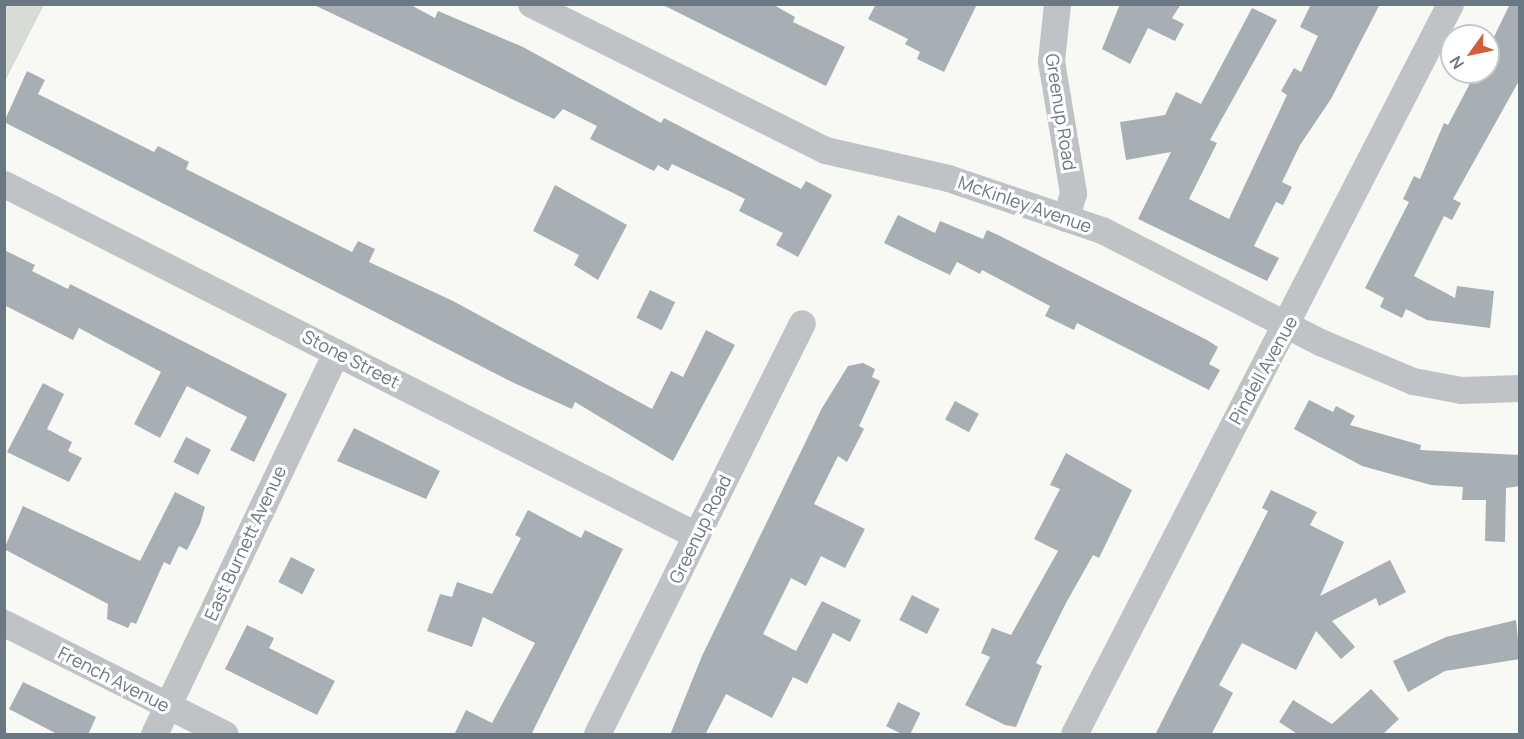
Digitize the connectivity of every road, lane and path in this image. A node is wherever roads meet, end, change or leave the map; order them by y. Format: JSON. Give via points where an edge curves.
{"nodes":[{"id":1,"x":531,"y":4,"type":"edge"},
{"id":2,"x":1057,"y":4,"type":"edge"},
{"id":3,"x":1450,"y":4,"type":"edge"},
{"id":4,"x":4,"y":184,"type":"edge"},
{"id":5,"x":1066,"y":218,"type":"junction"},
{"id":6,"x":802,"y":323,"type":"dead end"},
{"id":7,"x":1287,"y":326,"type":"junction"},
{"id":8,"x":336,"y":352,"type":"junction"},
{"id":9,"x":1520,"y":388,"type":"edge"},
{"id":10,"x":696,"y":535,"type":"junction"},
{"id":11,"x":4,"y":623,"type":"edge"},
{"id":12,"x":168,"y":706,"type":"junction"},
{"id":13,"x":154,"y":735,"type":"edge"},
{"id":14,"x":225,"y":735,"type":"edge"},
{"id":15,"x":597,"y":735,"type":"edge"},
{"id":16,"x":1074,"y":735,"type":"edge"}],
"edges":[{"from":1,"to":5,"type":"street","name":"McKinley Avenue","via":[[825,150],[948,178]]},
{"from":2,"to":5,"type":"street","name":"Greenup Road","via":[[1051,61],[1073,194]]},
{"from":3,"to":7,"type":"street","name":"Pindell Avenue"},
{"from":4,"to":8,"type":"street","name":"Stone Street"},
{"from":5,"to":7,"type":"street","name":"McKinley Avenue","via":[[1102,230]]},
{"from":6,"to":10,"type":"street","name":"Greenup Road"},
{"from":7,"to":9,"type":"street","name":"McKinley Avenue","via":[[1436,387]]},
{"from":7,"to":16,"type":"street","name":"Pindell Avenue"},
{"from":8,"to":10,"type":"street","name":"Stone Street"},
{"from":8,"to":12,"type":"street","name":"East Burnett Avenue"},
{"from":10,"to":15,"type":"street","name":"Greenup Road"},
{"from":11,"to":12,"type":"street","name":"French Avenue"},
{"from":12,"to":13,"type":"street","name":"East Burnett Avenue"},
{"from":12,"to":14,"type":"street","name":"French Avenue"}]}
